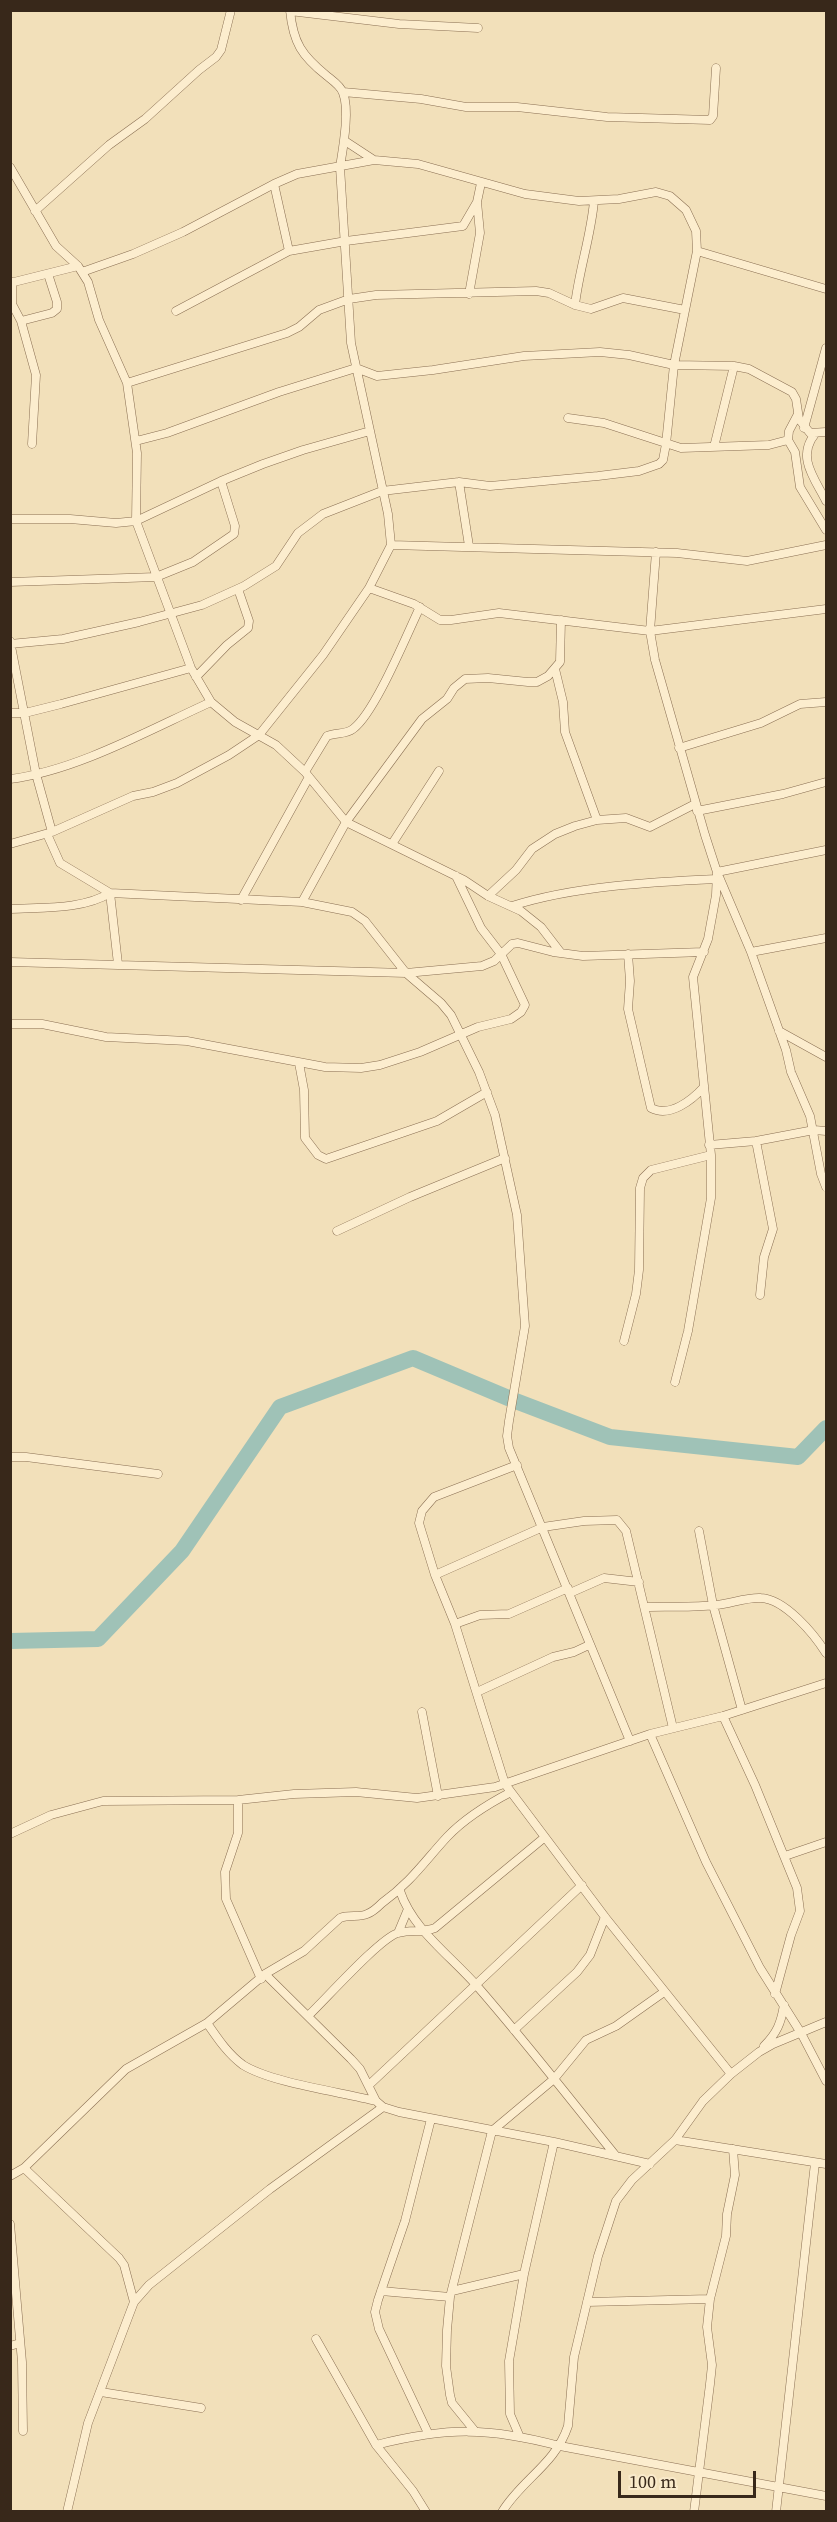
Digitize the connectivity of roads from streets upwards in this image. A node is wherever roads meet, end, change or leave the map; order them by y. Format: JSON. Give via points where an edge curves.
{"nodes":[{"id":1,"x":231,"y":10,"type":"edge"},
{"id":2,"x":290,"y":11,"type":"edge"},
{"id":3,"x":478,"y":28,"type":"dead end"},
{"id":4,"x":716,"y":68,"type":"dead end"},
{"id":5,"x":343,"y":92,"type":"junction"},
{"id":6,"x":345,"y":141,"type":"junction"},
{"id":7,"x":374,"y":160,"type":"junction"},
{"id":8,"x":340,"y":166,"type":"junction"},
{"id":9,"x":10,"y":167,"type":"edge"},
{"id":10,"x":481,"y":183,"type":"junction"},
{"id":11,"x":274,"y":184,"type":"junction"},
{"id":12,"x":594,"y":201,"type":"junction"},
{"id":13,"x":477,"y":202,"type":"junction"},
{"id":14,"x":35,"y":211,"type":"junction"},
{"id":15,"x":346,"y":241,"type":"junction"},
{"id":16,"x":289,"y":251,"type":"junction"},
{"id":17,"x":698,"y":251,"type":"junction"},
{"id":18,"x":80,"y":269,"type":"junction"},
{"id":19,"x":48,"y":274,"type":"junction"},
{"id":20,"x":11,"y":282,"type":"edge"},
{"id":21,"x":826,"y":289,"type":"edge"},
{"id":22,"x":469,"y":294,"type":"junction"},
{"id":23,"x":349,"y":299,"type":"junction"},
{"id":24,"x":11,"y":304,"type":"edge"},
{"id":25,"x":575,"y":305,"type":"junction"},
{"id":26,"x":685,"y":310,"type":"junction"},
{"id":27,"x":176,"y":311,"type":"dead end"},
{"id":28,"x":21,"y":321,"type":"junction"},
{"id":29,"x":826,"y":348,"type":"edge"},
{"id":30,"x":674,"y":365,"type":"junction"},
{"id":31,"x":734,"y":366,"type":"junction"},
{"id":32,"x":356,"y":368,"type":"junction"},
{"id":33,"x":127,"y":383,"type":"junction"},
{"id":34,"x":798,"y":414,"type":"junction"},
{"id":35,"x":567,"y":418,"type":"dead end"},
{"id":36,"x":804,"y":428,"type":"junction"},
{"id":37,"x":370,"y":431,"type":"junction"},
{"id":38,"x":826,"y":432,"type":"edge"},
{"id":39,"x":815,"y":434,"type":"junction"},
{"id":40,"x":788,"y":440,"type":"junction"},
{"id":41,"x":136,"y":441,"type":"junction"},
{"id":42,"x":32,"y":444,"type":"dead end"},
{"id":43,"x":666,"y":444,"type":"junction"},
{"id":44,"x":714,"y":447,"type":"junction"},
{"id":45,"x":221,"y":480,"type":"junction"},
{"id":46,"x":459,"y":482,"type":"junction"},
{"id":47,"x":382,"y":491,"type":"junction"},
{"id":48,"x":826,"y":501,"type":"edge"},
{"id":49,"x":10,"y":519,"type":"edge"},
{"id":50,"x":136,"y":521,"type":"junction"},
{"id":51,"x":826,"y":530,"type":"edge"},
{"id":52,"x":391,"y":545,"type":"junction"},
{"id":53,"x":826,"y":545,"type":"edge"},
{"id":54,"x":469,"y":546,"type":"junction"},
{"id":55,"x":656,"y":552,"type":"junction"},
{"id":56,"x":156,"y":577,"type":"junction"},
{"id":57,"x":10,"y":582,"type":"edge"},
{"id":58,"x":369,"y":588,"type":"junction"},
{"id":59,"x":238,"y":589,"type":"junction"},
{"id":60,"x":420,"y":607,"type":"junction"},
{"id":61,"x":826,"y":609,"type":"edge"},
{"id":62,"x":170,"y":613,"type":"junction"},
{"id":63,"x":561,"y":620,"type":"junction"},
{"id":64,"x":650,"y":631,"type":"junction"},
{"id":65,"x":11,"y":643,"type":"edge"},
{"id":66,"x":191,"y":668,"type":"junction"},
{"id":67,"x":555,"y":669,"type":"junction"},
{"id":68,"x":196,"y":677,"type":"junction"},
{"id":69,"x":211,"y":702,"type":"junction"},
{"id":70,"x":826,"y":702,"type":"edge"},
{"id":71,"x":10,"y":713,"type":"edge"},
{"id":72,"x":25,"y":713,"type":"junction"},
{"id":73,"x":259,"y":735,"type":"junction"},
{"id":74,"x":679,"y":748,"type":"junction"},
{"id":75,"x":439,"y":771,"type":"dead end"},
{"id":76,"x":36,"y":774,"type":"junction"},
{"id":77,"x":307,"y":775,"type":"junction"},
{"id":78,"x":10,"y":779,"type":"edge"},
{"id":79,"x":826,"y":782,"type":"edge"},
{"id":80,"x":696,"y":807,"type":"junction"},
{"id":81,"x":597,"y":820,"type":"junction"},
{"id":82,"x":346,"y":822,"type":"junction"},
{"id":83,"x":50,"y":833,"type":"junction"},
{"id":84,"x":10,"y":844,"type":"edge"},
{"id":85,"x":392,"y":844,"type":"junction"},
{"id":86,"x":826,"y":850,"type":"edge"},
{"id":87,"x":717,"y":875,"type":"junction"},
{"id":88,"x":456,"y":876,"type":"junction"},
{"id":89,"x":110,"y":893,"type":"junction"},
{"id":90,"x":489,"y":896,"type":"junction"},
{"id":91,"x":241,"y":900,"type":"junction"},
{"id":92,"x":302,"y":902,"type":"junction"},
{"id":93,"x":512,"y":906,"type":"junction"},
{"id":94,"x":10,"y":909,"type":"edge"},
{"id":95,"x":826,"y":938,"type":"edge"},
{"id":96,"x":704,"y":952,"type":"junction"},
{"id":97,"x":752,"y":952,"type":"junction"},
{"id":98,"x":561,"y":953,"type":"junction"},
{"id":99,"x":501,"y":954,"type":"junction"},
{"id":100,"x":628,"y":954,"type":"junction"},
{"id":101,"x":10,"y":962,"type":"edge"},
{"id":102,"x":118,"y":964,"type":"junction"},
{"id":103,"x":406,"y":974,"type":"junction"},
{"id":104,"x":10,"y":1024,"type":"edge"},
{"id":105,"x":779,"y":1031,"type":"junction"},
{"id":106,"x":462,"y":1034,"type":"junction"},
{"id":107,"x":826,"y":1057,"type":"edge"},
{"id":108,"x":299,"y":1063,"type":"junction"},
{"id":109,"x":704,"y":1087,"type":"junction"},
{"id":110,"x":487,"y":1092,"type":"junction"},
{"id":111,"x":814,"y":1130,"type":"junction"},
{"id":112,"x":826,"y":1131,"type":"edge"},
{"id":113,"x":756,"y":1141,"type":"junction"},
{"id":114,"x":710,"y":1145,"type":"junction"},
{"id":115,"x":711,"y":1155,"type":"junction"},
{"id":116,"x":505,"y":1158,"type":"junction"},
{"id":117,"x":826,"y":1187,"type":"edge"},
{"id":118,"x":337,"y":1231,"type":"dead end"},
{"id":119,"x":760,"y":1295,"type":"dead end"},
{"id":120,"x":624,"y":1341,"type":"dead end"},
{"id":121,"x":675,"y":1383,"type":"dead end"},
{"id":122,"x":10,"y":1457,"type":"edge"},
{"id":123,"x":517,"y":1465,"type":"junction"},
{"id":124,"x":158,"y":1474,"type":"dead end"},
{"id":125,"x":543,"y":1527,"type":"junction"},
{"id":126,"x":699,"y":1531,"type":"dead end"},
{"id":127,"x":435,"y":1575,"type":"junction"},
{"id":128,"x":639,"y":1582,"type":"junction"},
{"id":129,"x":569,"y":1591,"type":"junction"},
{"id":130,"x":713,"y":1605,"type":"junction"},
{"id":131,"x":645,"y":1607,"type":"junction"},
{"id":132,"x":455,"y":1624,"type":"junction"},
{"id":133,"x":590,"y":1645,"type":"junction"},
{"id":134,"x":826,"y":1653,"type":"edge"},
{"id":135,"x":826,"y":1683,"type":"edge"},
{"id":136,"x":477,"y":1692,"type":"junction"},
{"id":137,"x":742,"y":1710,"type":"junction"},
{"id":138,"x":422,"y":1712,"type":"dead end"},
{"id":139,"x":723,"y":1716,"type":"junction"},
{"id":140,"x":674,"y":1728,"type":"junction"},
{"id":141,"x":650,"y":1734,"type":"junction"},
{"id":142,"x":630,"y":1741,"type":"junction"},
{"id":143,"x":506,"y":1784,"type":"junction"},
{"id":144,"x":511,"y":1792,"type":"junction"},
{"id":145,"x":438,"y":1796,"type":"junction"},
{"id":146,"x":238,"y":1800,"type":"junction"},
{"id":147,"x":10,"y":1834,"type":"edge"},
{"id":148,"x":545,"y":1837,"type":"junction"},
{"id":149,"x":826,"y":1842,"type":"edge"},
{"id":150,"x":785,"y":1856,"type":"junction"},
{"id":151,"x":582,"y":1885,"type":"junction"},
{"id":152,"x":399,"y":1891,"type":"junction"},
{"id":153,"x":408,"y":1909,"type":"junction"},
{"id":154,"x":605,"y":1917,"type":"junction"},
{"id":155,"x":425,"y":1932,"type":"junction"},
{"id":156,"x":398,"y":1933,"type":"junction"},
{"id":157,"x":263,"y":1977,"type":"junction"},
{"id":158,"x":476,"y":1985,"type":"junction"},
{"id":159,"x":664,"y":1992,"type":"junction"},
{"id":160,"x":775,"y":1994,"type":"junction"},
{"id":161,"x":784,"y":2005,"type":"junction"},
{"id":162,"x":309,"y":2016,"type":"junction"},
{"id":163,"x":826,"y":2022,"type":"edge"},
{"id":164,"x":207,"y":2024,"type":"junction"},
{"id":165,"x":514,"y":2030,"type":"junction"},
{"id":166,"x":801,"y":2033,"type":"junction"},
{"id":167,"x":759,"y":2052,"type":"junction"},
{"id":168,"x":731,"y":2074,"type":"junction"},
{"id":169,"x":554,"y":2079,"type":"junction"},
{"id":170,"x":826,"y":2081,"type":"edge"},
{"id":171,"x":369,"y":2085,"type":"junction"},
{"id":172,"x":376,"y":2101,"type":"junction"},
{"id":173,"x":383,"y":2107,"type":"junction"},
{"id":174,"x":431,"y":2119,"type":"junction"},
{"id":175,"x":492,"y":2131,"type":"junction"},
{"id":176,"x":675,"y":2140,"type":"junction"},
{"id":177,"x":554,"y":2142,"type":"junction"},
{"id":178,"x":733,"y":2149,"type":"junction"},
{"id":179,"x":616,"y":2156,"type":"junction"},
{"id":180,"x":815,"y":2163,"type":"junction"},
{"id":181,"x":650,"y":2164,"type":"junction"},
{"id":182,"x":826,"y":2164,"type":"edge"},
{"id":183,"x":24,"y":2168,"type":"junction"},
{"id":184,"x":10,"y":2176,"type":"edge"},
{"id":185,"x":10,"y":2224,"type":"edge"},
{"id":186,"x":524,"y":2274,"type":"junction"},
{"id":187,"x":381,"y":2291,"type":"junction"},
{"id":188,"x":451,"y":2294,"type":"junction"},
{"id":189,"x":710,"y":2299,"type":"junction"},
{"id":190,"x":134,"y":2301,"type":"junction"},
{"id":191,"x":587,"y":2302,"type":"junction"},
{"id":192,"x":316,"y":2339,"type":"dead end"},
{"id":193,"x":20,"y":2343,"type":"junction"},
{"id":194,"x":10,"y":2346,"type":"edge"},
{"id":195,"x":101,"y":2392,"type":"junction"},
{"id":196,"x":201,"y":2408,"type":"dead end"},
{"id":197,"x":474,"y":2430,"type":"junction"},
{"id":198,"x":23,"y":2431,"type":"dead end"},
{"id":199,"x":428,"y":2433,"type":"junction"},
{"id":200,"x":519,"y":2435,"type":"junction"},
{"id":201,"x":376,"y":2445,"type":"junction"},
{"id":202,"x":560,"y":2446,"type":"junction"},
{"id":203,"x":698,"y":2472,"type":"junction"},
{"id":204,"x":779,"y":2486,"type":"junction"},
{"id":205,"x":826,"y":2496,"type":"edge"},
{"id":206,"x":67,"y":2511,"type":"edge"},
{"id":207,"x":426,"y":2511,"type":"edge"},
{"id":208,"x":502,"y":2511,"type":"edge"},
{"id":209,"x":694,"y":2511,"type":"edge"},
{"id":210,"x":776,"y":2511,"type":"edge"}],
"edges":[{"from":1,"to":14,"type":"street","via":[[216,57]]},
{"from":2,"to":3,"type":"street","via":[[399,24]]},
{"from":2,"to":5,"type":"street","via":[[300,49]]},
{"from":4,"to":5,"type":"street","via":[[710,120],[466,107]]},
{"from":5,"to":6,"type":"street"},
{"from":6,"to":7,"type":"street"},
{"from":6,"to":8,"type":"street"},
{"from":7,"to":8,"type":"street"},
{"from":7,"to":10,"type":"street","via":[[418,164]]},
{"from":8,"to":11,"type":"street","via":[[297,174]]},
{"from":8,"to":15,"type":"street"},
{"from":9,"to":14,"type":"street"},
{"from":10,"to":12,"type":"street","via":[[537,196]]},
{"from":10,"to":13,"type":"street"},
{"from":11,"to":16,"type":"street"},
{"from":11,"to":18,"type":"street","via":[[133,254]]},
{"from":12,"to":17,"type":"street","via":[[650,192],[670,196],[681,203],[692,221]]},
{"from":12,"to":25,"type":"street"},
{"from":13,"to":15,"type":"street","via":[[463,226]]},
{"from":13,"to":22,"type":"street","via":[[480,233]]},
{"from":14,"to":18,"type":"street","via":[[56,246]]},
{"from":15,"to":16,"type":"street"},
{"from":15,"to":23,"type":"street"},
{"from":16,"to":27,"type":"street"},
{"from":17,"to":21,"type":"street"},
{"from":17,"to":26,"type":"street"},
{"from":18,"to":19,"type":"street"},
{"from":18,"to":33,"type":"street"},
{"from":19,"to":20,"type":"street"},
{"from":19,"to":28,"type":"street","via":[[57,309]]},
{"from":20,"to":24,"type":"street"},
{"from":22,"to":23,"type":"street"},
{"from":22,"to":25,"type":"street","via":[[536,291]]},
{"from":23,"to":32,"type":"street"},
{"from":23,"to":33,"type":"street","via":[[319,310],[287,333]]},
{"from":24,"to":28,"type":"street"},
{"from":25,"to":26,"type":"street","via":[[596,309],[623,298]]},
{"from":26,"to":30,"type":"street"},
{"from":28,"to":42,"type":"street","via":[[36,375]]},
{"from":29,"to":36,"type":"street"},
{"from":30,"to":31,"type":"street"},
{"from":30,"to":32,"type":"street","via":[[600,352],[524,356],[377,376]]},
{"from":30,"to":43,"type":"street"},
{"from":31,"to":34,"type":"street","via":[[749,369],[792,392]]},
{"from":31,"to":44,"type":"street"},
{"from":32,"to":37,"type":"street"},
{"from":32,"to":41,"type":"street","via":[[167,434]]},
{"from":33,"to":41,"type":"street"},
{"from":34,"to":36,"type":"street"},
{"from":34,"to":40,"type":"street"},
{"from":35,"to":43,"type":"street","via":[[604,423]]},
{"from":36,"to":39,"type":"street"},
{"from":37,"to":45,"type":"street"},
{"from":37,"to":47,"type":"street"},
{"from":38,"to":39,"type":"street"},
{"from":39,"to":48,"type":"street","via":[[808,444],[808,470]]},
{"from":40,"to":44,"type":"street","via":[[769,445]]},
{"from":40,"to":51,"type":"street","via":[[795,452],[800,487]]},
{"from":41,"to":50,"type":"street"},
{"from":43,"to":44,"type":"street","via":[[681,448]]},
{"from":43,"to":46,"type":"street","via":[[660,464],[639,471],[490,486]]},
{"from":45,"to":50,"type":"street"},
{"from":45,"to":56,"type":"street","via":[[234,534],[193,562]]},
{"from":46,"to":47,"type":"street"},
{"from":46,"to":54,"type":"street"},
{"from":47,"to":52,"type":"street"},
{"from":47,"to":59,"type":"street","via":[[343,504],[308,524],[276,566]]},
{"from":49,"to":50,"type":"street"},
{"from":50,"to":56,"type":"street"},
{"from":52,"to":54,"type":"street"},
{"from":52,"to":58,"type":"street"},
{"from":53,"to":55,"type":"street","via":[[747,561]]},
{"from":54,"to":55,"type":"street"},
{"from":55,"to":64,"type":"street"},
{"from":56,"to":57,"type":"street"},
{"from":56,"to":62,"type":"street"},
{"from":58,"to":60,"type":"street"},
{"from":58,"to":73,"type":"street","via":[[323,655]]},
{"from":59,"to":62,"type":"street"},
{"from":59,"to":68,"type":"street","via":[[248,628]]},
{"from":60,"to":63,"type":"street","via":[[440,620],[499,613]]},
{"from":60,"to":77,"type":"street","via":[[360,723],[344,734],[327,736]]},
{"from":61,"to":64,"type":"street"},
{"from":62,"to":65,"type":"street","via":[[63,639]]},
{"from":62,"to":66,"type":"street"},
{"from":63,"to":64,"type":"street"},
{"from":63,"to":67,"type":"street","via":[[561,652]]},
{"from":64,"to":74,"type":"street"},
{"from":65,"to":72,"type":"street"},
{"from":66,"to":68,"type":"street"},
{"from":66,"to":72,"type":"street"},
{"from":67,"to":81,"type":"street","via":[[565,732]]},
{"from":67,"to":82,"type":"street","via":[[537,682],[473,677],[459,683],[447,699],[422,719]]},
{"from":68,"to":69,"type":"street"},
{"from":69,"to":73,"type":"street"},
{"from":69,"to":76,"type":"street","via":[[110,748]]},
{"from":70,"to":74,"type":"street","via":[[800,704],[761,723]]},
{"from":71,"to":72,"type":"street"},
{"from":72,"to":76,"type":"street"},
{"from":73,"to":77,"type":"street","via":[[276,745]]},
{"from":73,"to":83,"type":"street","via":[[177,783],[133,796]]},
{"from":74,"to":80,"type":"street"},
{"from":75,"to":85,"type":"street"},
{"from":76,"to":78,"type":"street"},
{"from":76,"to":83,"type":"street"},
{"from":77,"to":82,"type":"street"},
{"from":77,"to":91,"type":"street"},
{"from":79,"to":80,"type":"street","via":[[783,794]]},
{"from":80,"to":81,"type":"street","via":[[650,827],[626,818]]},
{"from":80,"to":87,"type":"street"},
{"from":81,"to":90,"type":"street","via":[[540,843]]},
{"from":82,"to":85,"type":"street"},
{"from":82,"to":92,"type":"street"},
{"from":83,"to":84,"type":"street"},
{"from":83,"to":89,"type":"street","via":[[60,863]]},
{"from":85,"to":88,"type":"street"},
{"from":86,"to":87,"type":"street"},
{"from":87,"to":93,"type":"street","via":[[557,894]]},
{"from":87,"to":96,"type":"street"},
{"from":87,"to":97,"type":"street"},
{"from":88,"to":90,"type":"street"},
{"from":88,"to":99,"type":"street","via":[[481,928]]},
{"from":89,"to":91,"type":"street"},
{"from":89,"to":94,"type":"street","via":[[80,904]]},
{"from":89,"to":102,"type":"street"},
{"from":90,"to":93,"type":"street"},
{"from":91,"to":92,"type":"street"},
{"from":92,"to":103,"type":"street","via":[[352,912],[374,930]]},
{"from":93,"to":98,"type":"street","via":[[541,927]]},
{"from":95,"to":97,"type":"street"},
{"from":96,"to":100,"type":"street"},
{"from":96,"to":109,"type":"street","via":[[693,977]]},
{"from":97,"to":105,"type":"street"},
{"from":98,"to":99,"type":"street","via":[[518,943]]},
{"from":98,"to":100,"type":"street"},
{"from":99,"to":103,"type":"street","via":[[494,962],[482,966]]},
{"from":99,"to":106,"type":"street","via":[[524,1008],[511,1018]]},
{"from":100,"to":109,"type":"street","via":[[628,1009],[651,1108],[676,1108]]},
{"from":101,"to":102,"type":"street"},
{"from":102,"to":103,"type":"street"},
{"from":103,"to":106,"type":"street","via":[[441,1003]]},
{"from":104,"to":108,"type":"street","via":[[42,1024],[106,1037],[187,1041]]},
{"from":105,"to":107,"type":"street"},
{"from":105,"to":111,"type":"street","via":[[790,1072]]},
{"from":106,"to":108,"type":"street","via":[[380,1065],[342,1069]]},
{"from":106,"to":110,"type":"street"},
{"from":108,"to":110,"type":"street","via":[[305,1138],[326,1159],[437,1121]]},
{"from":109,"to":114,"type":"street"},
{"from":110,"to":116,"type":"street"},
{"from":111,"to":112,"type":"street"},
{"from":111,"to":113,"type":"street"},
{"from":111,"to":117,"type":"street"},
{"from":113,"to":114,"type":"street"},
{"from":113,"to":119,"type":"street","via":[[773,1228],[764,1257]]},
{"from":114,"to":115,"type":"street"},
{"from":115,"to":120,"type":"street","via":[[651,1170],[643,1178],[639,1270]]},
{"from":115,"to":121,"type":"street","via":[[711,1198],[704,1248]]},
{"from":116,"to":118,"type":"street"},
{"from":116,"to":123,"type":"street","via":[[517,1215],[525,1326],[507,1436]]},
{"from":122,"to":124,"type":"street"},
{"from":123,"to":125,"type":"street"},
{"from":123,"to":127,"type":"street","via":[[434,1497],[422,1511],[418,1523]]},
{"from":125,"to":127,"type":"street"},
{"from":125,"to":128,"type":"street","via":[[617,1520],[626,1531]]},
{"from":125,"to":129,"type":"street"},
{"from":126,"to":130,"type":"street"},
{"from":127,"to":132,"type":"street"},
{"from":128,"to":129,"type":"street","via":[[604,1578]]},
{"from":128,"to":131,"type":"street"},
{"from":129,"to":132,"type":"street","via":[[509,1614],[480,1615]]},
{"from":129,"to":133,"type":"street"},
{"from":130,"to":131,"type":"street"},
{"from":130,"to":134,"type":"street","via":[[767,1599],[798,1620]]},
{"from":130,"to":137,"type":"street"},
{"from":131,"to":140,"type":"street"},
{"from":132,"to":136,"type":"street"},
{"from":133,"to":136,"type":"street","via":[[553,1657]]},
{"from":133,"to":142,"type":"street"},
{"from":135,"to":137,"type":"street"},
{"from":136,"to":143,"type":"street"},
{"from":137,"to":139,"type":"street"},
{"from":138,"to":145,"type":"street"},
{"from":139,"to":140,"type":"street"},
{"from":139,"to":150,"type":"street"},
{"from":140,"to":141,"type":"street"},
{"from":141,"to":142,"type":"street"},
{"from":141,"to":160,"type":"street","via":[[706,1862]]},
{"from":142,"to":143,"type":"street"},
{"from":143,"to":144,"type":"street"},
{"from":143,"to":145,"type":"street"},
{"from":144,"to":148,"type":"street"},
{"from":144,"to":152,"type":"street","via":[[468,1818]]},
{"from":145,"to":146,"type":"street","via":[[417,1798],[356,1792]]},
{"from":146,"to":147,"type":"street","via":[[103,1801],[51,1815]]},
{"from":146,"to":157,"type":"street","via":[[238,1833],[225,1872],[225,1892]]},
{"from":148,"to":151,"type":"street"},
{"from":148,"to":155,"type":"street","via":[[445,1921]]},
{"from":149,"to":150,"type":"street"},
{"from":150,"to":160,"type":"street","via":[[797,1888],[800,1911]]},
{"from":151,"to":154,"type":"street"},
{"from":151,"to":158,"type":"street"},
{"from":152,"to":153,"type":"street"},
{"from":152,"to":157,"type":"street","via":[[366,1915],[340,1918],[304,1950]]},
{"from":153,"to":155,"type":"street"},
{"from":153,"to":156,"type":"street"},
{"from":154,"to":159,"type":"street"},
{"from":154,"to":165,"type":"street","via":[[590,1955],[577,1972]]},
{"from":155,"to":156,"type":"street"},
{"from":155,"to":158,"type":"street"},
{"from":156,"to":162,"type":"street","via":[[373,1952]]},
{"from":157,"to":162,"type":"street"},
{"from":157,"to":164,"type":"street"},
{"from":158,"to":165,"type":"street"},
{"from":158,"to":171,"type":"street"},
{"from":159,"to":168,"type":"street"},
{"from":159,"to":169,"type":"street","via":[[616,2026],[586,2040]]},
{"from":160,"to":161,"type":"street"},
{"from":161,"to":166,"type":"street"},
{"from":161,"to":167,"type":"street","via":[[780,2025]]},
{"from":162,"to":171,"type":"street","via":[[351,2059]]},
{"from":163,"to":166,"type":"street"},
{"from":164,"to":172,"type":"street","via":[[226,2051],[262,2075]]},
{"from":164,"to":183,"type":"street","via":[[126,2069]]},
{"from":165,"to":169,"type":"street"},
{"from":166,"to":167,"type":"street"},
{"from":166,"to":170,"type":"street"},
{"from":167,"to":168,"type":"street"},
{"from":168,"to":176,"type":"street","via":[[695,2110]]},
{"from":169,"to":175,"type":"street"},
{"from":169,"to":179,"type":"street"},
{"from":171,"to":172,"type":"street"},
{"from":172,"to":173,"type":"street"},
{"from":173,"to":174,"type":"street"},
{"from":173,"to":190,"type":"street","via":[[270,2189]]},
{"from":174,"to":175,"type":"street"},
{"from":174,"to":187,"type":"street","via":[[405,2221]]},
{"from":175,"to":177,"type":"street"},
{"from":175,"to":188,"type":"street"},
{"from":176,"to":178,"type":"street"},
{"from":176,"to":181,"type":"street"},
{"from":177,"to":179,"type":"street"},
{"from":177,"to":186,"type":"street"},
{"from":178,"to":180,"type":"street"},
{"from":178,"to":189,"type":"street","via":[[735,2175],[726,2236]]},
{"from":179,"to":181,"type":"street"},
{"from":180,"to":182,"type":"street"},
{"from":180,"to":204,"type":"street"},
{"from":181,"to":191,"type":"street","via":[[624,2189],[610,2214]]},
{"from":183,"to":184,"type":"street"},
{"from":183,"to":190,"type":"street","via":[[119,2258]]},
{"from":185,"to":193,"type":"street"},
{"from":186,"to":188,"type":"street"},
{"from":186,"to":200,"type":"street","via":[[509,2361],[510,2414]]},
{"from":187,"to":188,"type":"street"},
{"from":187,"to":199,"type":"street","via":[[375,2312],[379,2329]]},
{"from":188,"to":197,"type":"street","via":[[447,2342],[450,2395]]},
{"from":189,"to":191,"type":"street"},
{"from":189,"to":203,"type":"street","via":[[707,2327],[711,2384]]},
{"from":190,"to":195,"type":"street"},
{"from":191,"to":202,"type":"street","via":[[572,2370],[568,2426]]},
{"from":192,"to":201,"type":"street"},
{"from":193,"to":194,"type":"street"},
{"from":193,"to":198,"type":"street"},
{"from":195,"to":196,"type":"street"},
{"from":195,"to":206,"type":"street","via":[[88,2423]]},
{"from":197,"to":199,"type":"street"},
{"from":197,"to":200,"type":"street"},
{"from":199,"to":201,"type":"street"},
{"from":200,"to":202,"type":"street"},
{"from":201,"to":207,"type":"street"},
{"from":202,"to":203,"type":"street"},
{"from":202,"to":208,"type":"street"},
{"from":203,"to":204,"type":"street"},
{"from":203,"to":209,"type":"street"},
{"from":204,"to":205,"type":"street"},
{"from":204,"to":210,"type":"street"}]}
